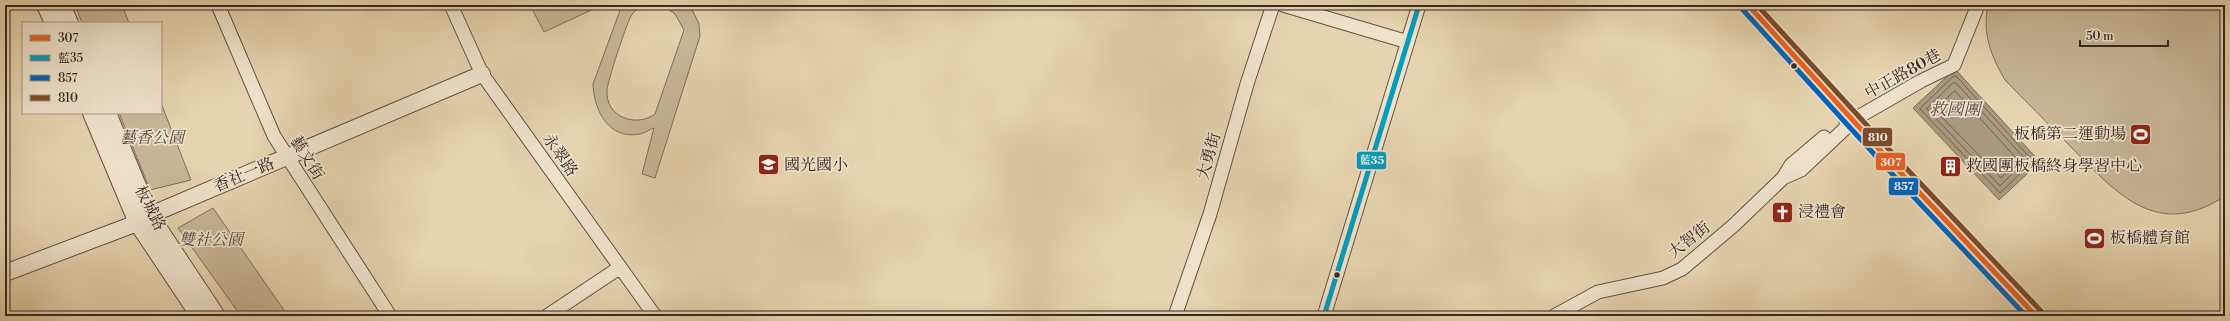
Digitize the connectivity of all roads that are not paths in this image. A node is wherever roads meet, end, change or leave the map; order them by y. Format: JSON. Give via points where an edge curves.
{"nodes":[{"id":1,"x":45,"y":5,"type":"edge"},
{"id":2,"x":62,"y":5,"type":"edge"},
{"id":3,"x":218,"y":5,"type":"edge"},
{"id":4,"x":451,"y":5,"type":"edge"},
{"id":5,"x":1273,"y":5,"type":"edge"},
{"id":6,"x":1283,"y":5,"type":"edge"},
{"id":7,"x":1419,"y":5,"type":"edge"},
{"id":8,"x":1748,"y":5,"type":"edge"},
{"id":9,"x":1978,"y":5,"type":"edge"},
{"id":10,"x":53,"y":22,"type":"edge"},
{"id":11,"x":70,"y":22,"type":"edge"},
{"id":12,"x":1408,"y":42,"type":"junction"},
{"id":13,"x":482,"y":74,"type":"junction"},
{"id":14,"x":92,"y":114,"type":"edge"},
{"id":15,"x":108,"y":114,"type":"edge"},
{"id":16,"x":1853,"y":121,"type":"junction"},
{"id":17,"x":286,"y":157,"type":"junction"},
{"id":18,"x":144,"y":219,"type":"junction"},
{"id":19,"x":619,"y":268,"type":"junction"},
{"id":20,"x":5,"y":273,"type":"edge"},
{"id":21,"x":199,"y":316,"type":"edge"},
{"id":22,"x":217,"y":316,"type":"edge"},
{"id":23,"x":390,"y":316,"type":"edge"},
{"id":24,"x":547,"y":316,"type":"edge"},
{"id":25,"x":655,"y":316,"type":"edge"},
{"id":26,"x":1176,"y":316,"type":"edge"},
{"id":27,"x":1324,"y":316,"type":"edge"},
{"id":28,"x":1554,"y":316,"type":"edge"},
{"id":29,"x":2036,"y":316,"type":"edge"}],
"edges":[{"from":1,"to":10,"type":"street"},
{"from":2,"to":11,"type":"street"},
{"from":3,"to":17,"type":"street","name":"藝文街","via":[[274,136]]},
{"from":4,"to":13,"type":"street","name":"永翠路"},
{"from":5,"to":26,"type":"street","name":"大勇街","via":[[1247,84],[1210,214]]},
{"from":6,"to":12,"type":"street"},
{"from":7,"to":12,"type":"street"},
{"from":8,"to":16,"type":"street"},
{"from":9,"to":16,"type":"street","name":"中正路80巷","via":[[1954,65],[1921,81]]},
{"from":12,"to":27,"type":"street"},
{"from":13,"to":17,"type":"street","name":"香社一路"},
{"from":13,"to":19,"type":"street","name":"永翠路"},
{"from":14,"to":18,"type":"street","name":"板城路"},
{"from":15,"to":18,"type":"street","name":"板城路"},
{"from":16,"to":28,"type":"street","name":"大智街","via":[[1800,170],[1783,178],[1733,226],[1682,269],[1663,278],[1598,292]]},
{"from":16,"to":29,"type":"street"},
{"from":17,"to":18,"type":"street","name":"香社一路"},
{"from":17,"to":23,"type":"street","name":"藝文街"},
{"from":18,"to":20,"type":"street","name":"香社一路"},
{"from":18,"to":21,"type":"street","name":"板城路"},
{"from":18,"to":22,"type":"street","name":"板城路"},
{"from":19,"to":24,"type":"street"},
{"from":19,"to":25,"type":"street","name":"永翠路"}]}
